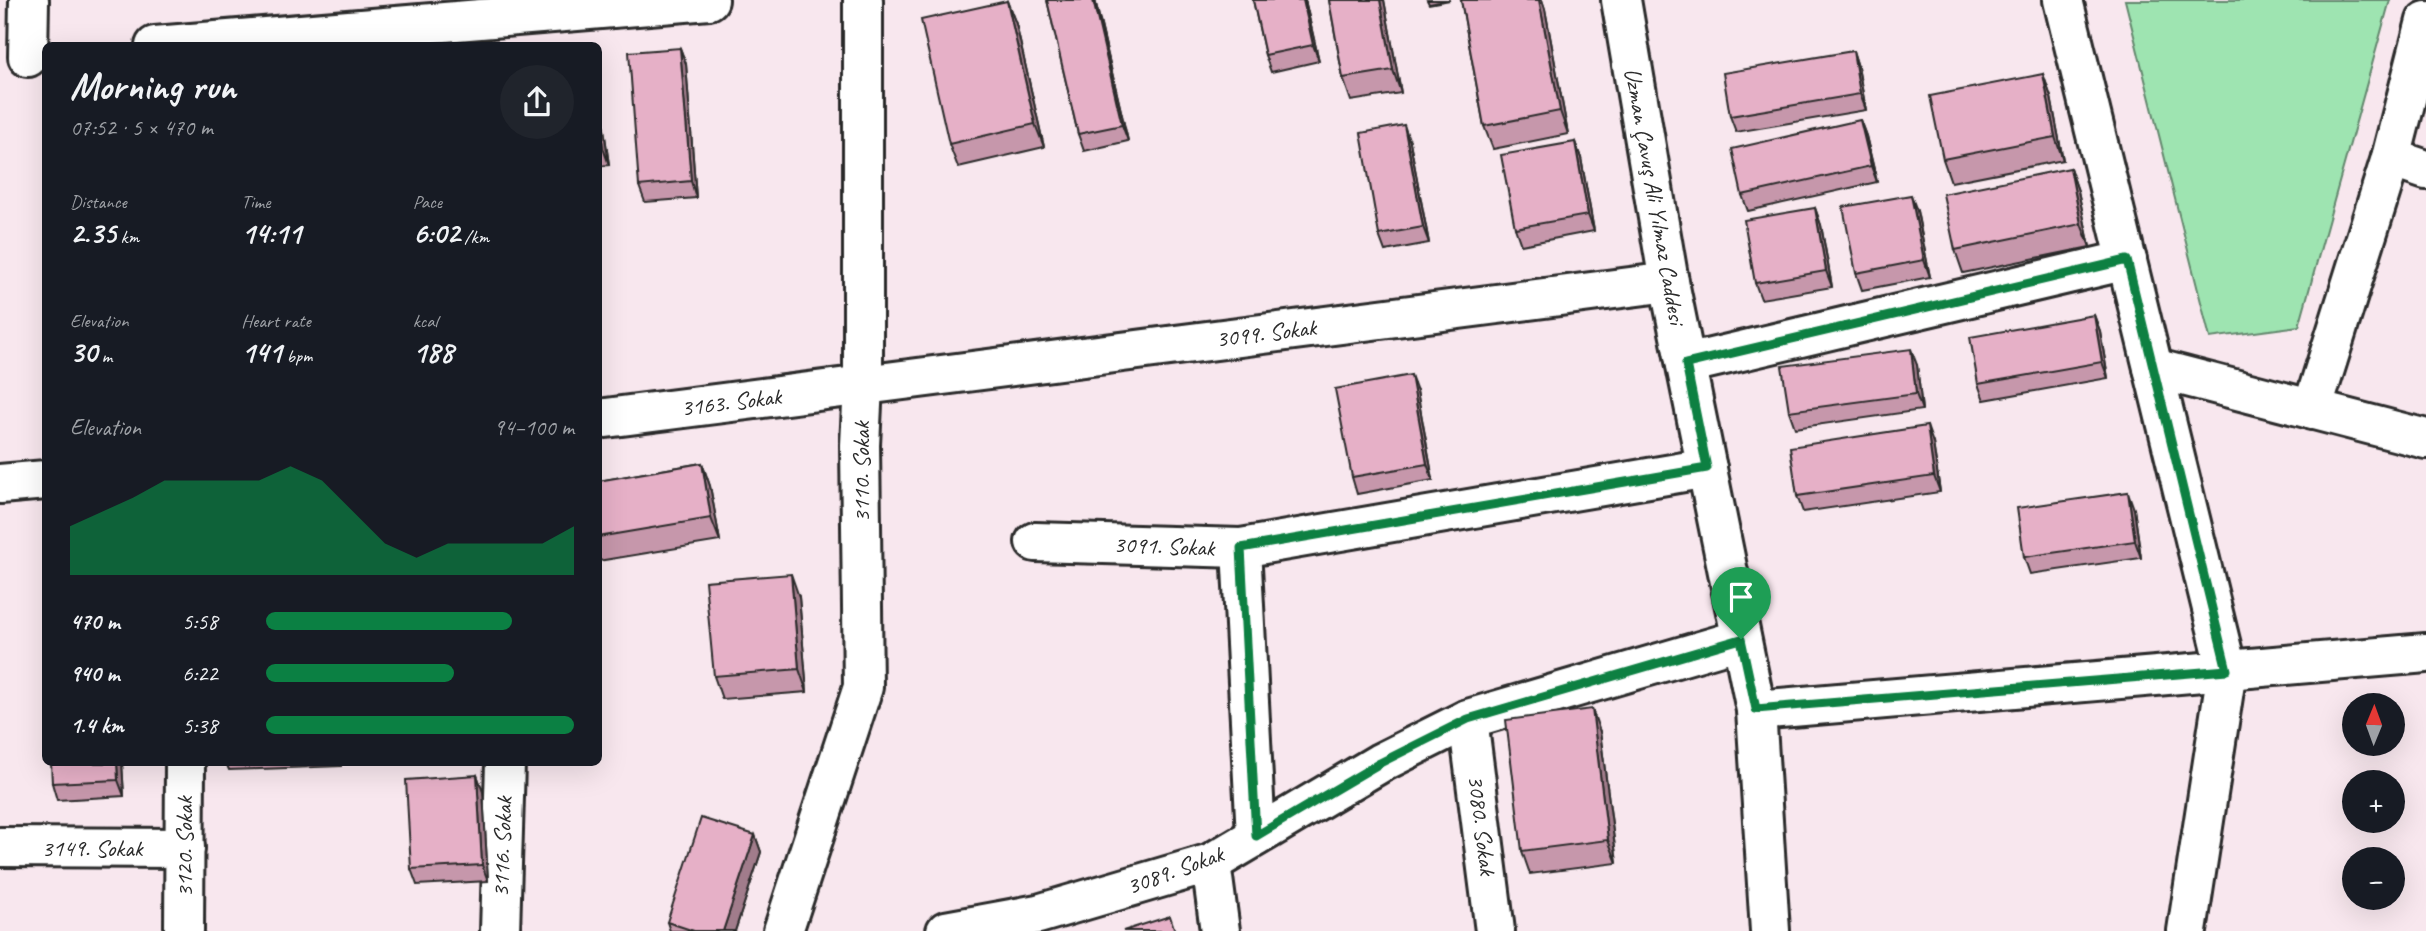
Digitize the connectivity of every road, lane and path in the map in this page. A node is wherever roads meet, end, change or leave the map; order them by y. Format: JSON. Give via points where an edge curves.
{"nodes":[{"id":1,"x":29,"y":0,"type":"edge"},
{"id":2,"x":709,"y":0,"type":"edge"},
{"id":3,"x":863,"y":0,"type":"edge"},
{"id":4,"x":1621,"y":0,"type":"edge"},
{"id":5,"x":2063,"y":0,"type":"edge"},
{"id":6,"x":577,"y":5,"type":"edge"},
{"id":7,"x":2426,"y":21,"type":"edge"},
{"id":8,"x":221,"y":42,"type":"edge"},
{"id":9,"x":24,"y":57,"type":"edge"},
{"id":10,"x":2391,"y":158,"type":"junction"},
{"id":11,"x":2426,"y":170,"type":"edge"},
{"id":12,"x":2127,"y":260,"type":"junction"},
{"id":13,"x":1669,"y":282,"type":"junction"},
{"id":14,"x":1686,"y":364,"type":"junction"},
{"id":15,"x":2153,"y":368,"type":"junction"},
{"id":16,"x":863,"y":385,"type":"junction"},
{"id":17,"x":2312,"y":410,"type":"junction"},
{"id":18,"x":602,"y":418,"type":"edge"},
{"id":19,"x":2426,"y":439,"type":"edge"},
{"id":20,"x":1707,"y":468,"type":"junction"},
{"id":21,"x":42,"y":480,"type":"edge"},
{"id":22,"x":0,"y":484,"type":"edge"},
{"id":23,"x":1035,"y":542,"type":"dead end"},
{"id":24,"x":1241,"y":548,"type":"junction"},
{"id":25,"x":1741,"y":639,"type":"junction"},
{"id":26,"x":2426,"y":653,"type":"edge"},
{"id":27,"x":2227,"y":670,"type":"junction"},
{"id":28,"x":1756,"y":709,"type":"junction"},
{"id":29,"x":1468,"y":719,"type":"junction"},
{"id":30,"x":185,"y":766,"type":"edge"},
{"id":31,"x":505,"y":766,"type":"edge"},
{"id":32,"x":1256,"y":836,"type":"junction"},
{"id":33,"x":0,"y":847,"type":"edge"},
{"id":34,"x":185,"y":848,"type":"junction"},
{"id":35,"x":1211,"y":863,"type":"junction"},
{"id":36,"x":184,"y":931,"type":"edge"},
{"id":37,"x":500,"y":931,"type":"edge"},
{"id":38,"x":783,"y":931,"type":"edge"},
{"id":39,"x":946,"y":931,"type":"edge"},
{"id":40,"x":1220,"y":931,"type":"edge"},
{"id":41,"x":1495,"y":931,"type":"edge"},
{"id":42,"x":1770,"y":931,"type":"edge"},
{"id":43,"x":2187,"y":931,"type":"edge"}],
"edges":[{"from":1,"to":9,"type":"street"},
{"from":2,"to":6,"type":"street"},
{"from":3,"to":16,"type":"street","name":"3110. Sokak"},
{"from":4,"to":13,"type":"street","name":"Uzman Çavuş Ali Yılmaz Caddesi"},
{"from":5,"to":12,"type":"street"},
{"from":6,"to":8,"type":"street"},
{"from":7,"to":10,"type":"street"},
{"from":10,"to":11,"type":"street"},
{"from":10,"to":17,"type":"street"},
{"from":12,"to":14,"type":"street"},
{"from":12,"to":15,"type":"street"},
{"from":13,"to":14,"type":"street","name":"Uzman Çavuş Ali Yılmaz Caddesi"},
{"from":13,"to":16,"type":"street","name":"3099. Sokak"},
{"from":14,"to":20,"type":"street","name":"Uzman Çavuş Ali Yılmaz Caddesi"},
{"from":15,"to":17,"type":"street"},
{"from":15,"to":27,"type":"street"},
{"from":16,"to":18,"type":"street","name":"3163. Sokak"},
{"from":16,"to":38,"type":"street","name":"3110. Sokak","via":[[863,687]]},
{"from":17,"to":19,"type":"street"},
{"from":20,"to":24,"type":"street","name":"3091. Sokak"},
{"from":20,"to":25,"type":"street","name":"Uzman Çavuş Ali Yılmaz Caddesi"},
{"from":21,"to":22,"type":"street"},
{"from":23,"to":24,"type":"street","name":"3091. Sokak"},
{"from":24,"to":32,"type":"street"},
{"from":25,"to":28,"type":"street","name":"Uzman Çavuş Ali Yılmaz Caddesi"},
{"from":25,"to":29,"type":"street","name":"3089. Sokak"},
{"from":26,"to":27,"type":"street"},
{"from":27,"to":28,"type":"street"},
{"from":27,"to":43,"type":"street"},
{"from":28,"to":42,"type":"street","name":"Uzman Çavuş Ali Yılmaz Caddesi"},
{"from":29,"to":32,"type":"street","name":"3089. Sokak","via":[[1380,763]]},
{"from":29,"to":41,"type":"street","name":"3080. Sokak"},
{"from":30,"to":34,"type":"street","name":"3120. Sokak"},
{"from":31,"to":37,"type":"street","name":"3116. Sokak"},
{"from":32,"to":35,"type":"street","name":"3089. Sokak"},
{"from":33,"to":34,"type":"street","name":"3149. Sokak"},
{"from":34,"to":36,"type":"street","name":"3120. Sokak"},
{"from":35,"to":39,"type":"street","name":"3089. Sokak","via":[[1038,914]]},
{"from":35,"to":40,"type":"street"}]}
